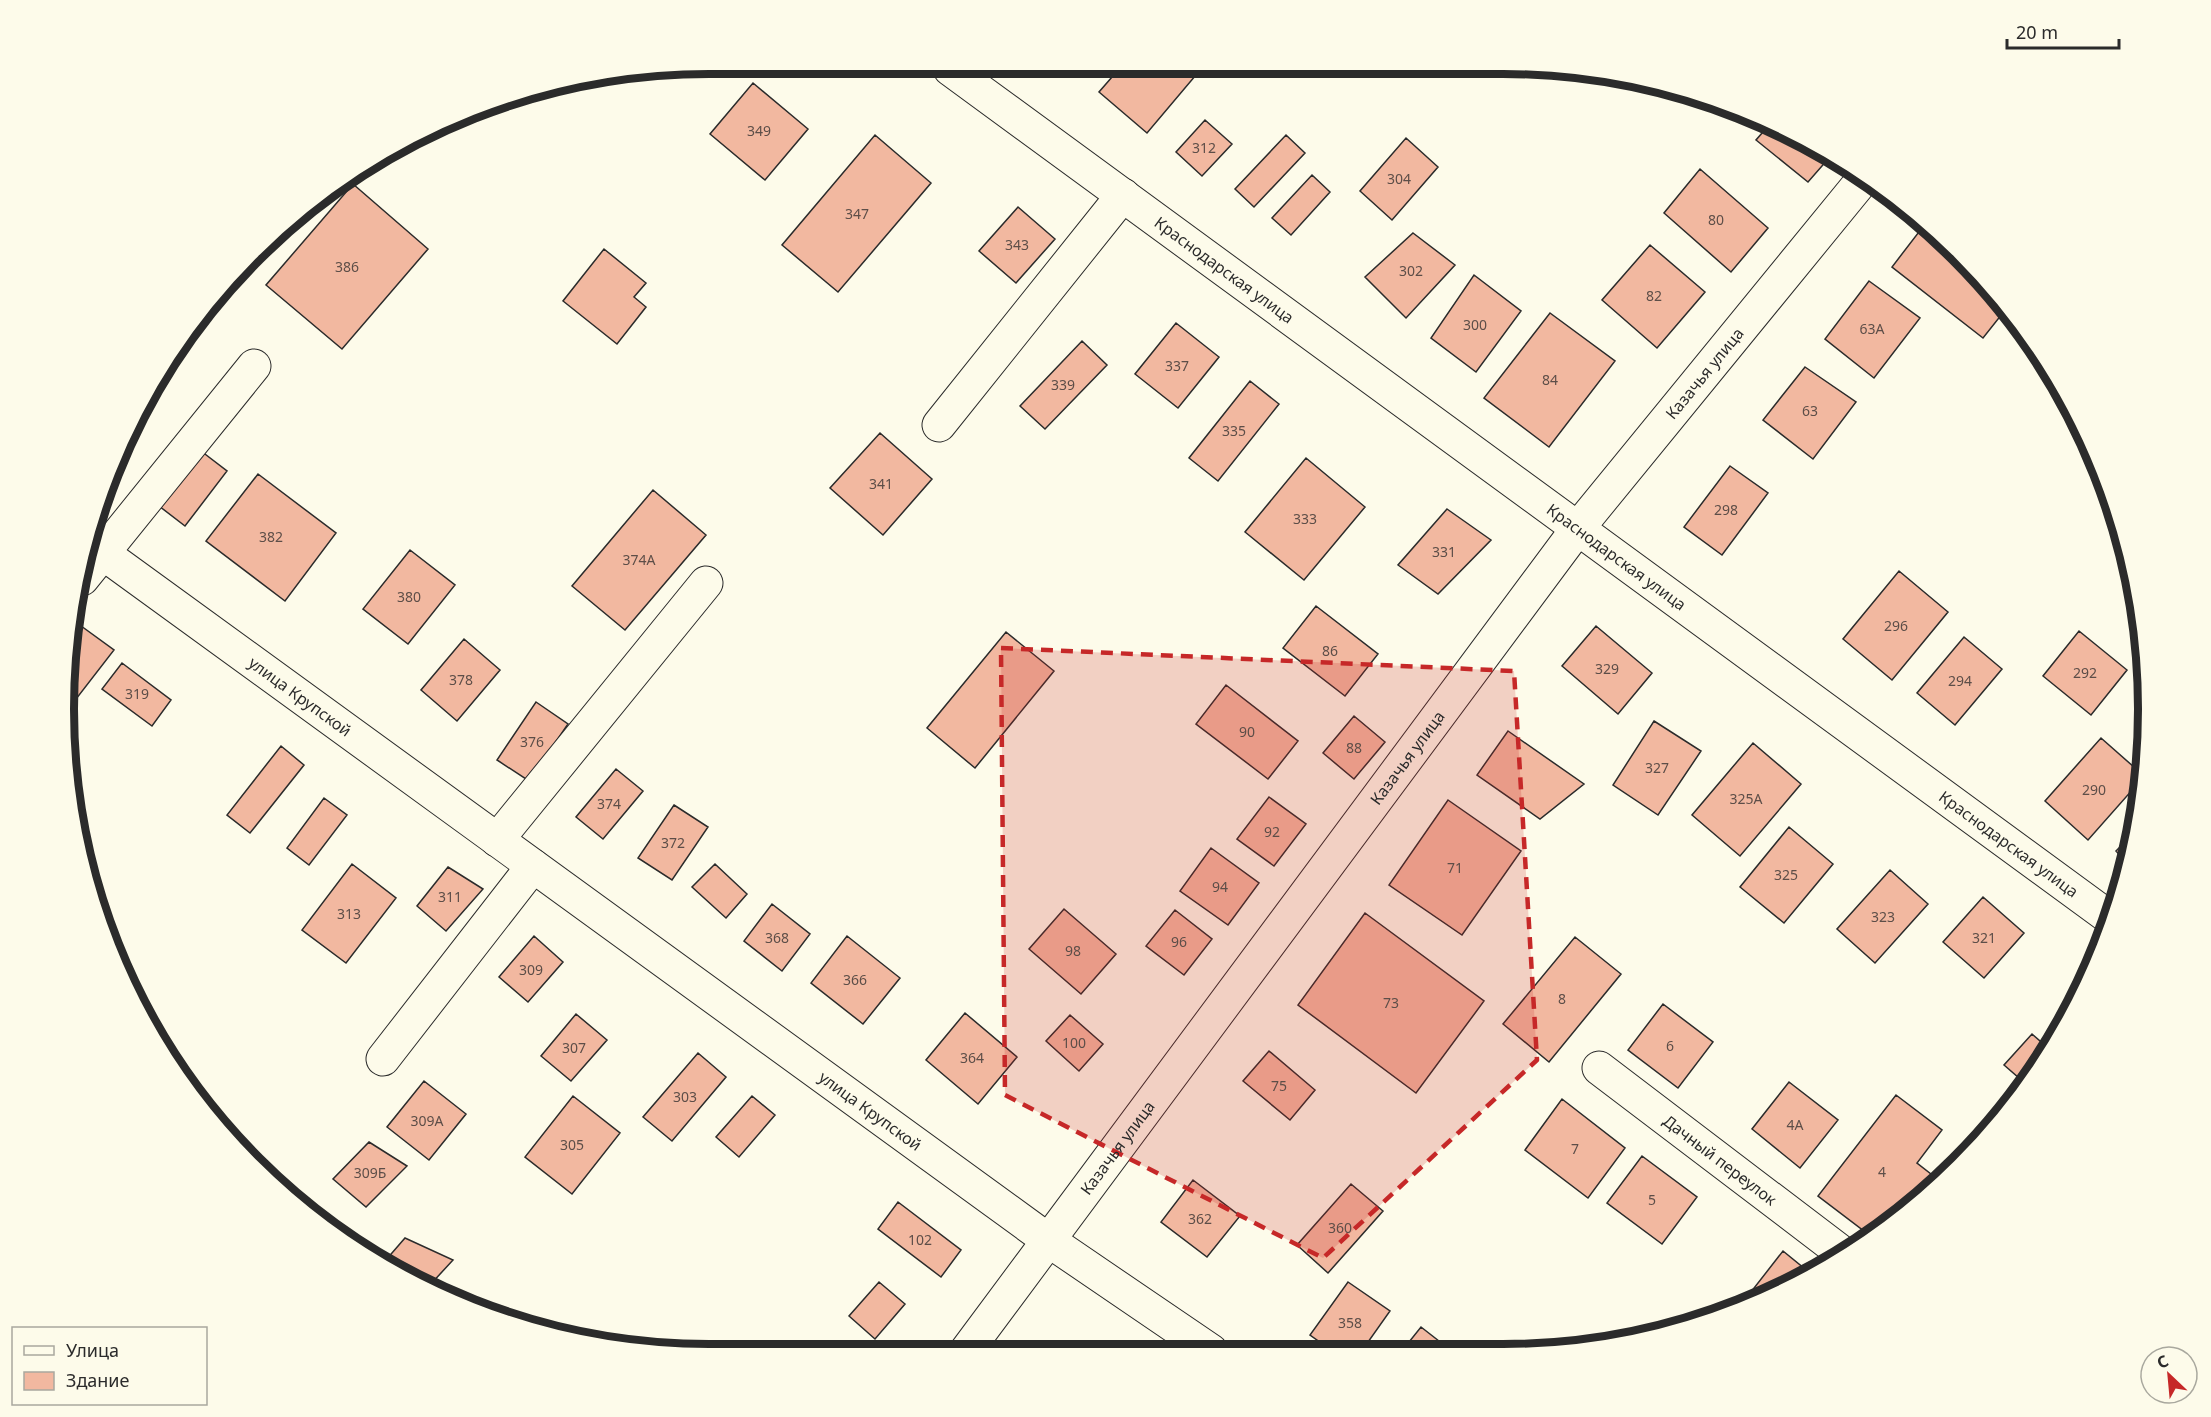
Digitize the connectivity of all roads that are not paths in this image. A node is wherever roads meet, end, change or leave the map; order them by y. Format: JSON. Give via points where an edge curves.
{"nodes":[{"id":1,"x":957,"y":74,"type":"edge"},
{"id":2,"x":1859,"y":184,"type":"edge"},
{"id":3,"x":1123,"y":195,"type":"junction"},
{"id":4,"x":254,"y":366,"type":"dead end"},
{"id":5,"x":939,"y":425,"type":"dead end"},
{"id":6,"x":1578,"y":528,"type":"junction"},
{"id":7,"x":96,"y":548,"type":"edge"},
{"id":8,"x":706,"y":583,"type":"dead end"},
{"id":9,"x":498,"y":840,"type":"junction"},
{"id":10,"x":533,"y":866,"type":"junction"},
{"id":11,"x":2104,"y":913,"type":"edge"},
{"id":12,"x":383,"y":1059,"type":"dead end"},
{"id":13,"x":1599,"y":1068,"type":"dead end"},
{"id":14,"x":1048,"y":1240,"type":"junction"},
{"id":15,"x":1836,"y":1248,"type":"edge"},
{"id":16,"x":971,"y":1344,"type":"edge"},
{"id":17,"x":1201,"y":1344,"type":"edge"}],
"edges":[{"from":1,"to":3,"type":"street","name":"Краснодарская улица"},
{"from":2,"to":6,"type":"street","name":"Казачья улица"},
{"from":3,"to":5,"type":"street"},
{"from":3,"to":6,"type":"street","name":"Краснодарская улица"},
{"from":4,"to":7,"type":"street"},
{"from":6,"to":11,"type":"street","name":"Краснодарская улица"},
{"from":6,"to":14,"type":"street","name":"Казачья улица"},
{"from":7,"to":9,"type":"street","name":"улица Крупской"},
{"from":8,"to":9,"type":"street"},
{"from":9,"to":10,"type":"street","name":"улица Крупской"},
{"from":10,"to":12,"type":"street"},
{"from":10,"to":14,"type":"street","name":"улица Крупской"},
{"from":13,"to":15,"type":"street","name":"Дачный переулок"},
{"from":14,"to":16,"type":"street","name":"Казачья улица"},
{"from":14,"to":17,"type":"street","name":"улица Крупской"}]}
